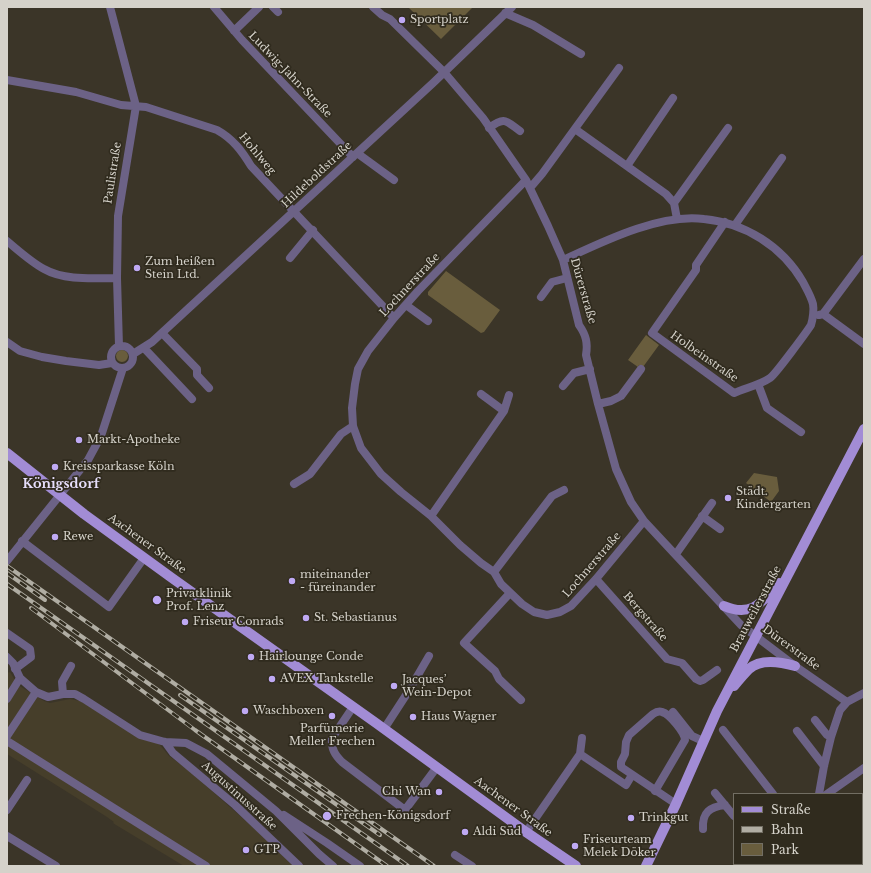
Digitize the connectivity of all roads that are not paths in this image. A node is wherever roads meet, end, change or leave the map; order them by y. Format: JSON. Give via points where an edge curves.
{"nodes":[{"id":1,"x":110,"y":7,"type":"edge"},
{"id":2,"x":214,"y":7,"type":"edge"},
{"id":3,"x":373,"y":7,"type":"edge"},
{"id":4,"x":512,"y":7,"type":"edge"},
{"id":5,"x":259,"y":8,"type":"edge"},
{"id":6,"x":505,"y":13,"type":"junction"},
{"id":7,"x":234,"y":31,"type":"junction"},
{"id":8,"x":581,"y":54,"type":"dead end"},
{"id":9,"x":618,"y":68,"type":"dead end"},
{"id":10,"x":444,"y":72,"type":"junction"},
{"id":11,"x":7,"y":80,"type":"edge"},
{"id":12,"x":673,"y":98,"type":"dead end"},
{"id":13,"x":136,"y":106,"type":"junction"},
{"id":14,"x":489,"y":128,"type":"junction"},
{"id":15,"x":728,"y":128,"type":"dead end"},
{"id":16,"x":575,"y":130,"type":"junction"},
{"id":17,"x":520,"y":131,"type":"dead end"},
{"id":18,"x":355,"y":155,"type":"junction"},
{"id":19,"x":782,"y":158,"type":"dead end"},
{"id":20,"x":627,"y":166,"type":"junction"},
{"id":21,"x":394,"y":180,"type":"dead end"},
{"id":22,"x":526,"y":180,"type":"junction"},
{"id":23,"x":530,"y":188,"type":"junction"},
{"id":24,"x":674,"y":203,"type":"junction"},
{"id":25,"x":294,"y":211,"type":"junction"},
{"id":26,"x":677,"y":219,"type":"junction"},
{"id":27,"x":725,"y":222,"type":"junction"},
{"id":28,"x":735,"y":225,"type":"junction"},
{"id":29,"x":313,"y":230,"type":"junction"},
{"id":30,"x":7,"y":241,"type":"edge"},
{"id":31,"x":290,"y":258,"type":"dead end"},
{"id":32,"x":864,"y":259,"type":"edge"},
{"id":33,"x":563,"y":260,"type":"junction"},
{"id":34,"x":117,"y":278,"type":"junction"},
{"id":35,"x":567,"y":278,"type":"junction"},
{"id":36,"x":542,"y":297,"type":"dead end"},
{"id":37,"x":406,"y":305,"type":"junction"},
{"id":38,"x":823,"y":314,"type":"junction"},
{"id":39,"x":812,"y":315,"type":"junction"},
{"id":40,"x":394,"y":318,"type":"junction"},
{"id":41,"x":428,"y":321,"type":"dead end"},
{"id":42,"x":162,"y":333,"type":"junction"},
{"id":43,"x":7,"y":342,"type":"edge"},
{"id":44,"x":864,"y":344,"type":"edge"},
{"id":45,"x":119,"y":346,"type":"junction"},
{"id":46,"x":144,"y":348,"type":"junction"},
{"id":47,"x":133,"y":354,"type":"junction"},
{"id":48,"x":112,"y":363,"type":"junction"},
{"id":49,"x":124,"y":368,"type":"junction"},
{"id":50,"x":590,"y":369,"type":"junction"},
{"id":51,"x":641,"y":369,"type":"dead end"},
{"id":52,"x":758,"y":384,"type":"junction"},
{"id":53,"x":563,"y":386,"type":"dead end"},
{"id":54,"x":209,"y":388,"type":"dead end"},
{"id":55,"x":481,"y":394,"type":"dead end"},
{"id":56,"x":509,"y":395,"type":"dead end"},
{"id":57,"x":192,"y":399,"type":"dead end"},
{"id":58,"x":598,"y":404,"type":"junction"},
{"id":59,"x":504,"y":411,"type":"junction"},
{"id":60,"x":353,"y":426,"type":"junction"},
{"id":61,"x":864,"y":429,"type":"edge"},
{"id":62,"x":801,"y":432,"type":"dead end"},
{"id":63,"x":7,"y":453,"type":"edge"},
{"id":64,"x":294,"y":484,"type":"dead end"},
{"id":65,"x":564,"y":490,"type":"dead end"},
{"id":66,"x":61,"y":495,"type":"junction"},
{"id":67,"x":712,"y":504,"type":"dead end"},
{"id":68,"x":431,"y":516,"type":"junction"},
{"id":69,"x":702,"y":516,"type":"junction"},
{"id":70,"x":644,"y":521,"type":"junction"},
{"id":71,"x":720,"y":529,"type":"dead end"},
{"id":72,"x":22,"y":541,"type":"junction"},
{"id":73,"x":676,"y":554,"type":"junction"},
{"id":74,"x":144,"y":558,"type":"junction"},
{"id":75,"x":7,"y":561,"type":"edge"},
{"id":76,"x":494,"y":572,"type":"junction"},
{"id":77,"x":789,"y":573,"type":"junction"},
{"id":78,"x":596,"y":579,"type":"junction"},
{"id":79,"x":510,"y":593,"type":"junction"},
{"id":80,"x":724,"y":606,"type":"junction"},
{"id":81,"x":7,"y":633,"type":"edge"},
{"id":82,"x":756,"y":636,"type":"junction"},
{"id":83,"x":429,"y":656,"type":"dead end"},
{"id":84,"x":7,"y":657,"type":"edge"},
{"id":85,"x":71,"y":666,"type":"dead end"},
{"id":86,"x":795,"y":666,"type":"junction"},
{"id":87,"x":15,"y":669,"type":"junction"},
{"id":88,"x":717,"y":670,"type":"dead end"},
{"id":89,"x":20,"y":678,"type":"junction"},
{"id":90,"x":36,"y":692,"type":"junction"},
{"id":91,"x":864,"y":693,"type":"edge"},
{"id":92,"x":63,"y":694,"type":"junction"},
{"id":93,"x":725,"y":696,"type":"junction"},
{"id":94,"x":7,"y":699,"type":"edge"},
{"id":95,"x":521,"y":700,"type":"dead end"},
{"id":96,"x":847,"y":702,"type":"junction"},
{"id":97,"x":353,"y":707,"type":"junction"},
{"id":98,"x":673,"y":712,"type":"dead end"},
{"id":99,"x":815,"y":720,"type":"dead end"},
{"id":100,"x":384,"y":729,"type":"junction"},
{"id":101,"x":723,"y":730,"type":"dead end"},
{"id":102,"x":796,"y":731,"type":"dead end"},
{"id":103,"x":7,"y":736,"type":"edge"},
{"id":104,"x":831,"y":737,"type":"junction"},
{"id":105,"x":582,"y":738,"type":"dead end"},
{"id":106,"x":7,"y":741,"type":"edge"},
{"id":107,"x":703,"y":741,"type":"junction"},
{"id":108,"x":165,"y":742,"type":"junction"},
{"id":109,"x":580,"y":754,"type":"junction"},
{"id":110,"x":824,"y":766,"type":"junction"},
{"id":111,"x":436,"y":767,"type":"junction"},
{"id":112,"x":864,"y":768,"type":"edge"},
{"id":113,"x":632,"y":775,"type":"junction"},
{"id":114,"x":27,"y":780,"type":"dead end"},
{"id":115,"x":655,"y":791,"type":"junction"},
{"id":116,"x":716,"y":793,"type":"dead end"},
{"id":117,"x":772,"y":793,"type":"edge"},
{"id":118,"x":819,"y":793,"type":"edge"},
{"id":119,"x":828,"y":793,"type":"edge"},
{"id":120,"x":676,"y":804,"type":"junction"},
{"id":121,"x":725,"y":805,"type":"junction"},
{"id":122,"x":7,"y":810,"type":"edge"},
{"id":123,"x":276,"y":811,"type":"junction"},
{"id":124,"x":733,"y":815,"type":"edge"},
{"id":125,"x":703,"y":829,"type":"dead end"},
{"id":126,"x":526,"y":832,"type":"junction"},
{"id":127,"x":7,"y":836,"type":"edge"},
{"id":128,"x":455,"y":855,"type":"dead end"},
{"id":129,"x":56,"y":866,"type":"edge"},
{"id":130,"x":206,"y":866,"type":"edge"},
{"id":131,"x":299,"y":866,"type":"edge"},
{"id":132,"x":333,"y":866,"type":"edge"},
{"id":133,"x":360,"y":866,"type":"edge"},
{"id":134,"x":472,"y":866,"type":"edge"},
{"id":135,"x":576,"y":866,"type":"edge"},
{"id":136,"x":646,"y":866,"type":"edge"}],
"edges":[{"from":1,"to":13,"type":"street","name":"Paulistraße"},
{"from":2,"to":7,"type":"street","name":"Ludwig-Jahn-Straße"},
{"from":3,"to":10,"type":"street","name":"Dürerstraße","via":[[390,19]]},
{"from":4,"to":6,"type":"street","name":"Hildeboldstraße"},
{"from":5,"to":7,"type":"street"},
{"from":6,"to":8,"type":"street","via":[[533,25]]},
{"from":6,"to":10,"type":"street","name":"Hildeboldstraße"},
{"from":7,"to":18,"type":"street","name":"Ludwig-Jahn-Straße"},
{"from":9,"to":16,"type":"street"},
{"from":10,"to":14,"type":"street","name":"Dürerstraße"},
{"from":10,"to":18,"type":"street","name":"Hildeboldstraße"},
{"from":11,"to":13,"type":"street","name":"Hohlweg"},
{"from":12,"to":20,"type":"street"},
{"from":13,"to":25,"type":"street","name":"Hohlweg","via":[[146,107],[227,135],[251,166]]},
{"from":13,"to":34,"type":"street","name":"Paulistraße","via":[[118,216]]},
{"from":14,"to":17,"type":"street","via":[[498,121],[505,121]]},
{"from":14,"to":22,"type":"street","name":"Dürerstraße"},
{"from":15,"to":24,"type":"street"},
{"from":16,"to":20,"type":"street"},
{"from":16,"to":23,"type":"street"},
{"from":18,"to":21,"type":"street","name":"Ludwig-Jahn-Straße"},
{"from":18,"to":25,"type":"street","name":"Hildeboldstraße"},
{"from":19,"to":28,"type":"street"},
{"from":20,"to":24,"type":"street","via":[[666,194]]},
{"from":22,"to":23,"type":"street","name":"Dürerstraße"},
{"from":22,"to":37,"type":"street","name":"Lochnerstraße"},
{"from":23,"to":33,"type":"street","name":"Dürerstraße"},
{"from":24,"to":26,"type":"street"},
{"from":25,"to":29,"type":"street","name":"Hohlweg"},
{"from":25,"to":42,"type":"street","name":"Hildeboldstraße"},
{"from":26,"to":27,"type":"street","name":"Holbeinstraße","via":[[703,218]]},
{"from":26,"to":33,"type":"street","name":"Holbeinstraße","via":[[641,228]]},
{"from":27,"to":28,"type":"street","name":"Holbeinstraße"},
{"from":27,"to":52,"type":"street","name":"Holbeinstraße","via":[[696,265],[696,270],[652,333],[734,393]]},
{"from":28,"to":39,"type":"street","name":"Holbeinstraße","via":[[779,251],[808,291],[813,304]]},
{"from":29,"to":31,"type":"street"},
{"from":29,"to":40,"type":"street","name":"Hohlweg"},
{"from":30,"to":34,"type":"street","via":[[54,274]]},
{"from":32,"to":38,"type":"street"},
{"from":33,"to":35,"type":"street","name":"Dürerstraße"},
{"from":34,"to":45,"type":"street","name":"Paulistraße"},
{"from":35,"to":36,"type":"street","via":[[552,282]]},
{"from":35,"to":50,"type":"street","name":"Dürerstraße","via":[[579,325],[585,334]]},
{"from":37,"to":40,"type":"street","name":"Lochnerstraße"},
{"from":37,"to":41,"type":"street"},
{"from":38,"to":39,"type":"street"},
{"from":38,"to":44,"type":"street"},
{"from":39,"to":52,"type":"street","name":"Holbeinstraße","via":[[811,325],[771,378]]},
{"from":40,"to":60,"type":"street","name":"Lochnerstraße","via":[[368,351],[358,369],[352,408]]},
{"from":42,"to":46,"type":"street","name":"Hildeboldstraße"},
{"from":42,"to":54,"type":"street","via":[[197,369],[197,375]]},
{"from":43,"to":48,"type":"street","via":[[20,351],[42,357],[100,365]]},
{"from":45,"to":47,"type":"street","via":[[126,346]]},
{"from":45,"to":48,"type":"street","name":"Paulistraße","via":[[111,353]]},
{"from":46,"to":47,"type":"street","name":"Hildeboldstraße"},
{"from":46,"to":57,"type":"street"},
{"from":47,"to":49,"type":"street","via":[[132,362]]},
{"from":48,"to":49,"type":"street"},
{"from":49,"to":66,"type":"street","via":[[101,436],[88,460]]},
{"from":50,"to":53,"type":"street","via":[[574,373]]},
{"from":50,"to":58,"type":"street","name":"Dürerstraße"},
{"from":51,"to":58,"type":"street","via":[[621,396]]},
{"from":52,"to":62,"type":"street","via":[[767,408]]},
{"from":55,"to":59,"type":"street"},
{"from":56,"to":59,"type":"street"},
{"from":58,"to":70,"type":"street","name":"Dürerstraße","via":[[616,469],[631,502]]},
{"from":59,"to":68,"type":"street"},
{"from":60,"to":64,"type":"street","via":[[341,434],[310,474]]},
{"from":60,"to":68,"type":"street","name":"Lochnerstraße","via":[[361,448],[374,466]]},
{"from":61,"to":77,"type":"main road","name":"Brauweilerstraße"},
{"from":63,"to":66,"type":"main road","name":"Aachener Straße"},
{"from":65,"to":76,"type":"street","via":[[552,496]]},
{"from":66,"to":72,"type":"street"},
{"from":66,"to":74,"type":"main road","name":"Aachener Straße"},
{"from":67,"to":69,"type":"street"},
{"from":68,"to":76,"type":"street","name":"Lochnerstraße","via":[[460,545]]},
{"from":69,"to":71,"type":"street"},
{"from":69,"to":73,"type":"street"},
{"from":70,"to":73,"type":"street","name":"Dürerstraße"},
{"from":70,"to":78,"type":"street","name":"Lochnerstraße"},
{"from":72,"to":74,"type":"street","via":[[109,607]]},
{"from":72,"to":75,"type":"street"},
{"from":73,"to":80,"type":"street","name":"Dürerstraße"},
{"from":74,"to":97,"type":"main road","name":"Aachener Straße"},
{"from":76,"to":79,"type":"street","name":"Lochnerstraße"},
{"from":77,"to":80,"type":"main road","via":[[755,608],[736,610]]},
{"from":77,"to":82,"type":"main road","name":"Brauweilerstraße"},
{"from":78,"to":79,"type":"street","name":"Lochnerstraße","via":[[571,606],[547,615],[534,612]]},
{"from":78,"to":88,"type":"street","name":"Bergstraße","via":[[667,659],[682,663],[700,681]]},
{"from":79,"to":95,"type":"street","via":[[464,643]]},
{"from":80,"to":82,"type":"street","name":"Dürerstraße","via":[[741,625]]},
{"from":81,"to":87,"type":"street","via":[[30,649],[31,657]]},
{"from":82,"to":86,"type":"street","name":"Dürerstraße"},
{"from":82,"to":93,"type":"main road","name":"Brauweilerstraße"},
{"from":83,"to":100,"type":"street"},
{"from":84,"to":87,"type":"street"},
{"from":85,"to":92,"type":"street","via":[[62,682]]},
{"from":86,"to":93,"type":"main road","via":[[774,662],[754,666]]},
{"from":86,"to":96,"type":"street","name":"Dürerstraße"},
{"from":87,"to":89,"type":"street"},
{"from":89,"to":90,"type":"street"},
{"from":89,"to":94,"type":"street"},
{"from":90,"to":92,"type":"street","name":"Augustinusstraße","via":[[48,697]]},
{"from":90,"to":103,"type":"street"},
{"from":91,"to":96,"type":"street"},
{"from":92,"to":108,"type":"street","name":"Augustinusstraße","via":[[75,694],[140,735]]},
{"from":93,"to":107,"type":"main road","name":"Brauweilerstraße"},
{"from":96,"to":104,"type":"street","via":[[840,710]]},
{"from":97,"to":100,"type":"main road","name":"Aachener Straße"},
{"from":97,"to":111,"type":"street","via":[[332,738],[334,752],[342,762],[405,810]]},
{"from":98,"to":107,"type":"street","via":[[692,736]]},
{"from":99,"to":104,"type":"street"},
{"from":100,"to":111,"type":"main road","name":"Aachener Straße"},
{"from":101,"to":117,"type":"street"},
{"from":102,"to":110,"type":"street"},
{"from":104,"to":110,"type":"street"},
{"from":105,"to":109,"type":"street"},
{"from":106,"to":130,"type":"street"},
{"from":107,"to":120,"type":"main road","name":"Brauweilerstraße"},
{"from":108,"to":123,"type":"street","name":"Augustinusstraße","via":[[186,744],[207,754]]},
{"from":108,"to":131,"type":"street","name":"Augustinusstraße","via":[[173,753],[235,805]]},
{"from":109,"to":113,"type":"street","via":[[626,785]]},
{"from":109,"to":126,"type":"street"},
{"from":110,"to":118,"type":"street"},
{"from":111,"to":126,"type":"main road","name":"Aachener Straße"},
{"from":112,"to":119,"type":"street"},
{"from":113,"to":115,"type":"street"},
{"from":113,"to":115,"type":"street","via":[[621,767],[626,742],[653,714],[665,713],[683,733],[685,740]]},
{"from":114,"to":122,"type":"street"},
{"from":115,"to":120,"type":"street"},
{"from":116,"to":121,"type":"street"},
{"from":120,"to":136,"type":"main road","name":"Brauweilerstraße"},
{"from":121,"to":124,"type":"street"},
{"from":121,"to":125,"type":"street","via":[[715,806],[707,812],[702,820]]},
{"from":123,"to":132,"type":"street","name":"Augustinusstraße"},
{"from":123,"to":133,"type":"street","name":"Augustinusstraße"},
{"from":126,"to":135,"type":"main road","name":"Aachener Straße"},
{"from":127,"to":129,"type":"street"},
{"from":128,"to":134,"type":"street"}]}
